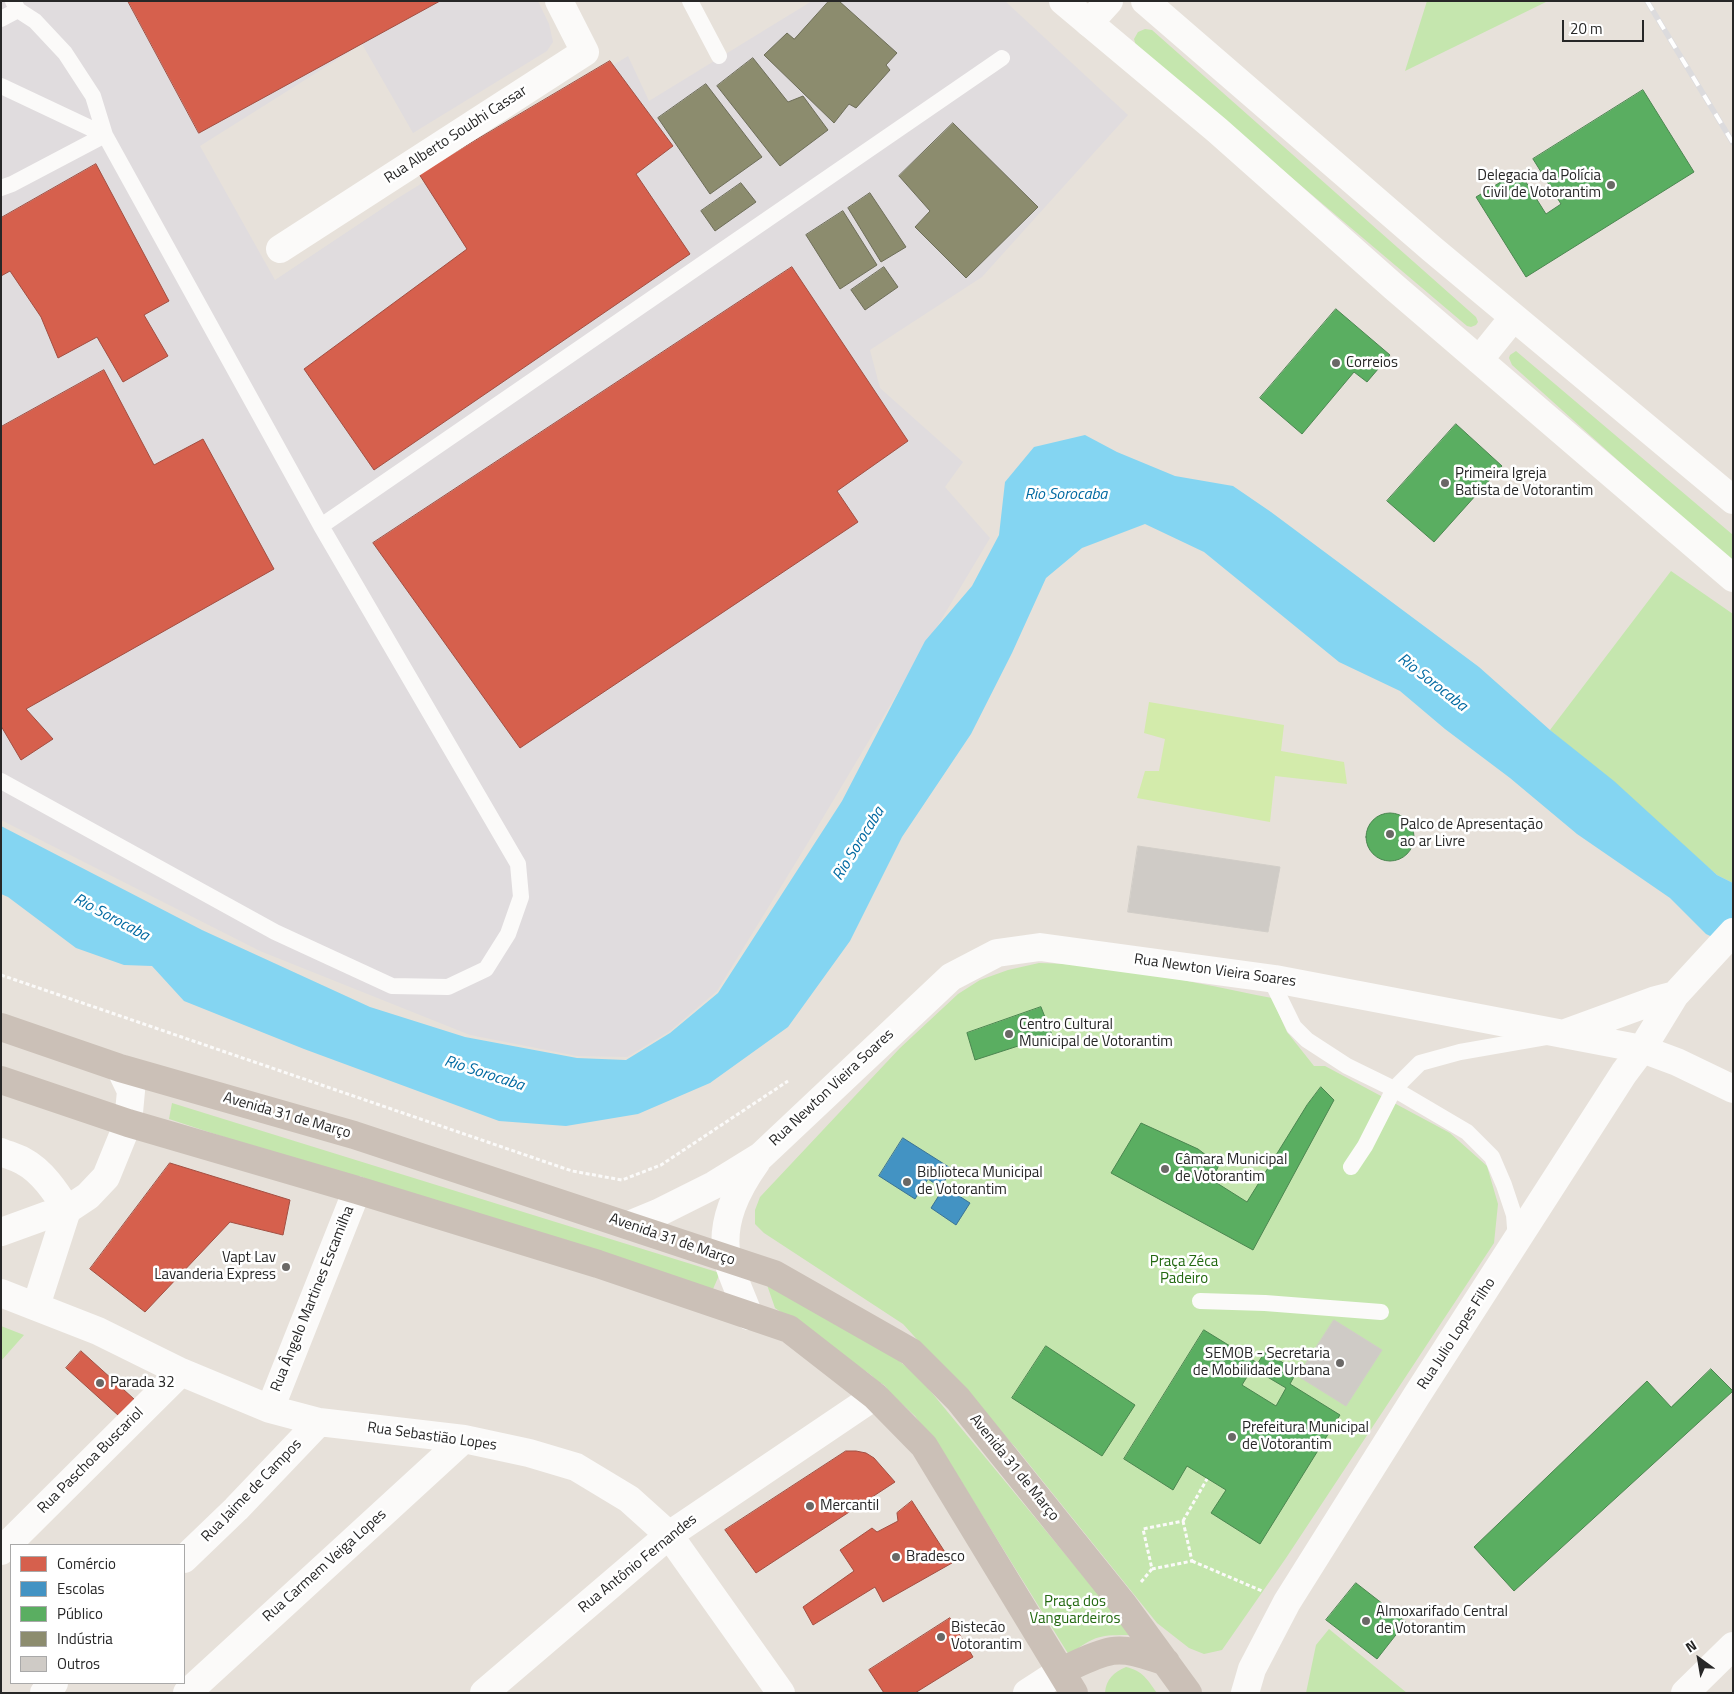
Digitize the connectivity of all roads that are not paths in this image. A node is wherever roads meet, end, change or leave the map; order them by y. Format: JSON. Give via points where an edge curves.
{"nodes":[{"id":1,"x":560,"y":1,"type":"edge"},
{"id":2,"x":690,"y":1,"type":"edge"},
{"id":3,"x":1063,"y":1,"type":"edge"},
{"id":4,"x":1109,"y":1,"type":"edge"},
{"id":5,"x":1145,"y":1,"type":"edge"},
{"id":6,"x":15,"y":6,"type":"edge"},
{"id":7,"x":1,"y":20,"type":"edge"},
{"id":8,"x":1089,"y":23,"type":"junction"},
{"id":9,"x":719,"y":56,"type":"dead end"},
{"id":10,"x":1002,"y":58,"type":"dead end"},
{"id":11,"x":1,"y":86,"type":"edge"},
{"id":12,"x":105,"y":135,"type":"junction"},
{"id":13,"x":1,"y":188,"type":"edge"},
{"id":14,"x":280,"y":250,"type":"dead end"},
{"id":15,"x":1514,"y":318,"type":"junction"},
{"id":16,"x":1479,"y":360,"type":"junction"},
{"id":17,"x":1733,"y":500,"type":"edge"},
{"id":18,"x":321,"y":526,"type":"junction"},
{"id":19,"x":1733,"y":578,"type":"edge"},
{"id":20,"x":1,"y":781,"type":"edge"},
{"id":21,"x":1733,"y":932,"type":"edge"},
{"id":22,"x":1270,"y":978,"type":"junction"},
{"id":23,"x":1680,"y":990,"type":"junction"},
{"id":24,"x":1,"y":1027,"type":"edge"},
{"id":25,"x":1564,"y":1034,"type":"junction"},
{"id":26,"x":1642,"y":1048,"type":"junction"},
{"id":27,"x":120,"y":1068,"type":"junction"},
{"id":28,"x":1,"y":1080,"type":"edge"},
{"id":29,"x":1733,"y":1089,"type":"edge"},
{"id":30,"x":1394,"y":1090,"type":"junction"},
{"id":31,"x":128,"y":1124,"type":"junction"},
{"id":32,"x":1,"y":1152,"type":"edge"},
{"id":33,"x":761,"y":1156,"type":"junction"},
{"id":34,"x":1351,"y":1167,"type":"dead end"},
{"id":35,"x":356,"y":1190,"type":"junction"},
{"id":36,"x":67,"y":1210,"type":"junction"},
{"id":37,"x":629,"y":1225,"type":"junction"},
{"id":38,"x":1,"y":1232,"type":"edge"},
{"id":39,"x":1516,"y":1242,"type":"junction"},
{"id":40,"x":728,"y":1258,"type":"junction"},
{"id":41,"x":1,"y":1293,"type":"edge"},
{"id":42,"x":1200,"y":1301,"type":"dead end"},
{"id":43,"x":36,"y":1306,"type":"junction"},
{"id":44,"x":1381,"y":1312,"type":"dead end"},
{"id":45,"x":749,"y":1316,"type":"junction"},
{"id":46,"x":181,"y":1372,"type":"junction"},
{"id":47,"x":875,"y":1396,"type":"junction"},
{"id":48,"x":270,"y":1409,"type":"junction"},
{"id":49,"x":319,"y":1422,"type":"junction"},
{"id":50,"x":464,"y":1439,"type":"junction"},
{"id":51,"x":669,"y":1535,"type":"junction"},
{"id":52,"x":1,"y":1551,"type":"edge"},
{"id":53,"x":185,"y":1558,"type":"edge"},
{"id":54,"x":1733,"y":1646,"type":"edge"},
{"id":55,"x":1166,"y":1662,"type":"junction"},
{"id":56,"x":1068,"y":1682,"type":"edge"},
{"id":57,"x":53,"y":1684,"type":"edge"},
{"id":58,"x":44,"y":1693,"type":"edge"},
{"id":59,"x":187,"y":1693,"type":"edge"},
{"id":60,"x":484,"y":1693,"type":"edge"},
{"id":61,"x":781,"y":1693,"type":"edge"},
{"id":62,"x":1027,"y":1693,"type":"edge"},
{"id":63,"x":1188,"y":1693,"type":"edge"},
{"id":64,"x":1245,"y":1693,"type":"edge"},
{"id":65,"x":1685,"y":1693,"type":"edge"}],
"edges":[{"from":1,"to":14,"type":"main road","name":"Rua Alberto Soubhi Cassar","via":[[585,52]]},
{"from":2,"to":9,"type":"lane"},
{"from":3,"to":8,"type":"main road"},
{"from":4,"to":8,"type":"main road"},
{"from":5,"to":15,"type":"main road"},
{"from":6,"to":7,"type":"lane"},
{"from":6,"to":12,"type":"lane","via":[[35,21],[65,53],[93,96]]},
{"from":8,"to":16,"type":"main road","via":[[1218,130]]},
{"from":10,"to":18,"type":"lane"},
{"from":11,"to":12,"type":"lane"},
{"from":12,"to":13,"type":"lane"},
{"from":12,"to":18,"type":"lane"},
{"from":15,"to":16,"type":"main road"},
{"from":15,"to":17,"type":"main road"},
{"from":16,"to":19,"type":"main road"},
{"from":18,"to":20,"type":"lane","via":[[518,864],[521,896],[508,934],[486,970],[448,987],[392,986],[275,932]]},
{"from":21,"to":23,"type":"main road","name":"Rua Julio Lopes Filho"},
{"from":22,"to":25,"type":"main road","name":"Rua Newton Vieira Soares"},
{"from":22,"to":30,"type":"lane","via":[[1294,1027],[1307,1040],[1347,1066]]},
{"from":22,"to":33,"type":"main road","name":"Rua Newton Vieira Soares","via":[[1040,947],[997,952],[951,977]]},
{"from":23,"to":25,"type":"main road"},
{"from":23,"to":26,"type":"main road","name":"Rua Julio Lopes Filho"},
{"from":24,"to":27,"type":"highway","name":"Avenida 31 de Março"},
{"from":25,"to":26,"type":"main road","name":"Rua Newton Vieira Soares"},
{"from":25,"to":30,"type":"lane","via":[[1460,1052],[1420,1064]]},
{"from":26,"to":29,"type":"main road","name":"Rua Newton Vieira Soares"},
{"from":26,"to":39,"type":"main road","name":"Rua Julio Lopes Filho"},
{"from":27,"to":31,"type":"main road","via":[[132,1091]]},
{"from":27,"to":37,"type":"highway","name":"Avenida 31 de Março","via":[[354,1135]]},
{"from":28,"to":31,"type":"highway"},
{"from":30,"to":34,"type":"lane"},
{"from":30,"to":39,"type":"lane","via":[[1467,1132],[1492,1157],[1514,1215]]},
{"from":31,"to":35,"type":"highway"},
{"from":31,"to":36,"type":"main road","via":[[106,1176],[88,1196]]},
{"from":32,"to":36,"type":"main road","via":[[24,1161],[40,1175]]},
{"from":33,"to":37,"type":"main road","via":[[714,1185]]},
{"from":33,"to":40,"type":"main road","via":[[730,1207],[726,1240]]},
{"from":35,"to":45,"type":"highway","via":[[598,1264]]},
{"from":35,"to":48,"type":"main road","name":"Rua Ângelo Martines Escamilha"},
{"from":36,"to":38,"type":"main road"},
{"from":36,"to":43,"type":"main road"},
{"from":37,"to":40,"type":"highway","name":"Avenida 31 de Março"},
{"from":39,"to":64,"type":"main road","name":"Rua Julio Lopes Filho","via":[[1287,1602],[1252,1668]]},
{"from":40,"to":45,"type":"main road"},
{"from":40,"to":55,"type":"highway","name":"Avenida 31 de Março","via":[[774,1274],[911,1352],[978,1423]]},
{"from":41,"to":43,"type":"main road","name":"Rua Sebastião Lopes"},
{"from":42,"to":44,"type":"lane"},
{"from":43,"to":46,"type":"main road","name":"Rua Sebastião Lopes","via":[[98,1331]]},
{"from":45,"to":47,"type":"highway","via":[[789,1329]]},
{"from":46,"to":48,"type":"main road","name":"Rua Sebastião Lopes"},
{"from":46,"to":52,"type":"main road","name":"Rua Paschoa Buscariol"},
{"from":47,"to":51,"type":"main road","name":"Rua Antônio Fernandes"},
{"from":47,"to":56,"type":"highway","via":[[924,1446]]},
{"from":48,"to":49,"type":"main road","name":"Rua Sebastião Lopes"},
{"from":49,"to":50,"type":"main road","name":"Rua Sebastião Lopes"},
{"from":49,"to":53,"type":"main road","name":"Rua Jaime de Campos"},
{"from":50,"to":51,"type":"main road","name":"Rua Sebastião Lopes","via":[[576,1467],[629,1499]]},
{"from":50,"to":59,"type":"main road","name":"Rua Carmem Veiga Lopes"},
{"from":51,"to":60,"type":"main road","name":"Rua Antônio Fernandes"},
{"from":51,"to":61,"type":"main road","name":"Rua Sebastião Lopes"},
{"from":54,"to":65,"type":"main road"},
{"from":55,"to":56,"type":"highway","via":[[1113,1651],[1079,1663]]},
{"from":55,"to":63,"type":"highway","name":"Avenida 31 de Março"},
{"from":56,"to":62,"type":"main road"},
{"from":57,"to":58,"type":"main road"}]}
